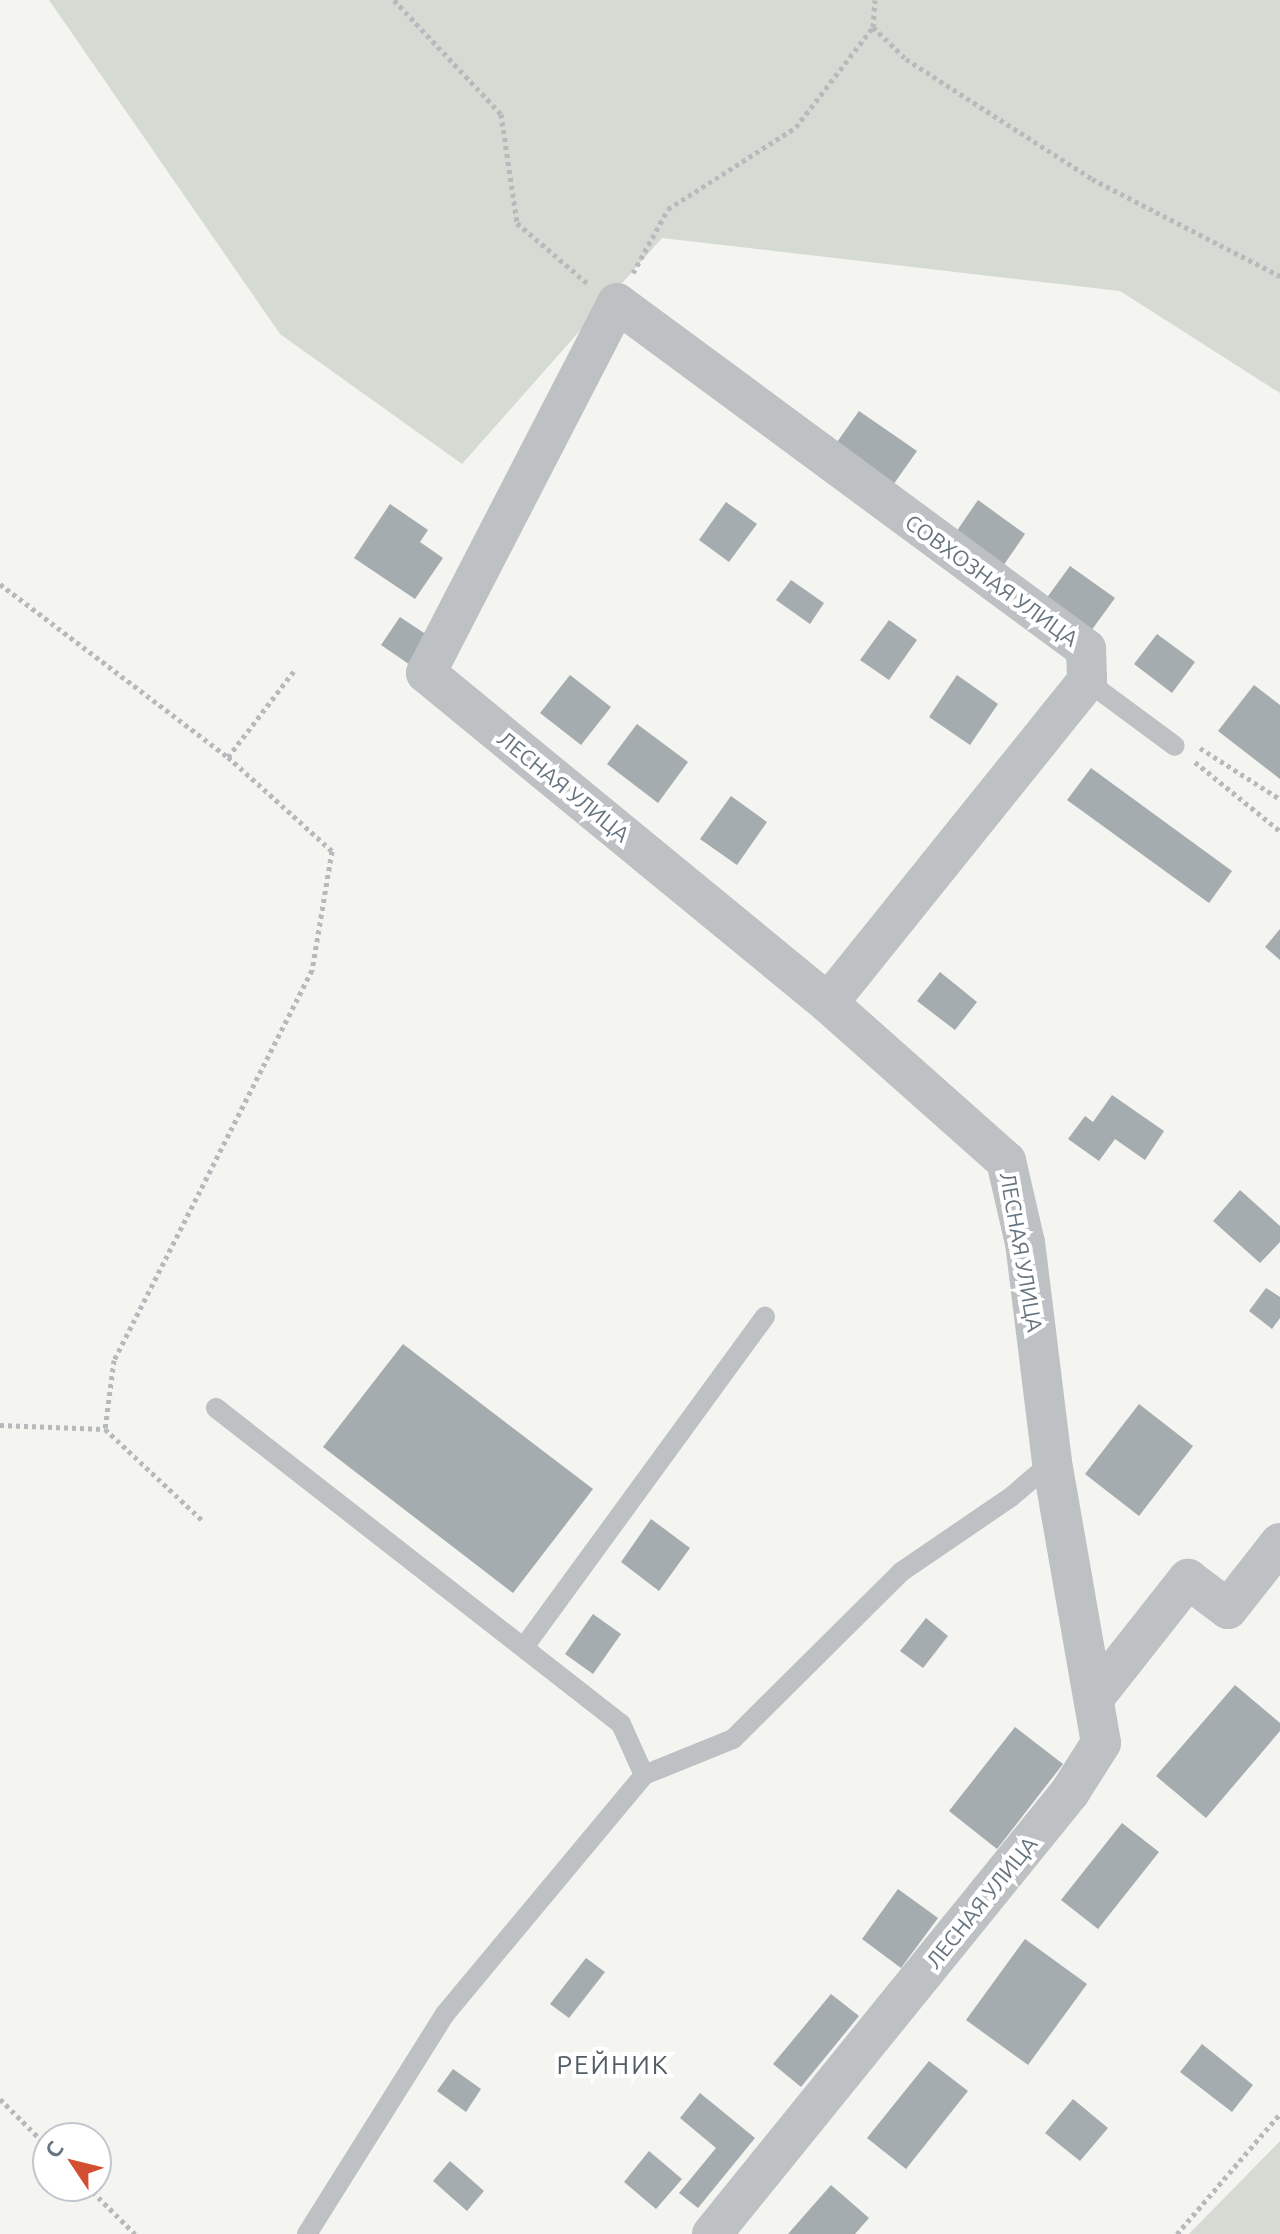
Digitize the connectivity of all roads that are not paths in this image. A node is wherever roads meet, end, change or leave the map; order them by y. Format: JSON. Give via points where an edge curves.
{"nodes":[{"id":1,"x":617,"y":303,"type":"joint"},
{"id":2,"x":1087,"y":681,"type":"junction"},
{"id":3,"x":1175,"y":746,"type":"road end"},
{"id":4,"x":828,"y":1003,"type":"junction"},
{"id":5,"x":765,"y":1316,"type":"dead end"},
{"id":6,"x":216,"y":1408,"type":"dead end"},
{"id":7,"x":1052,"y":1462,"type":"junction"},
{"id":8,"x":1280,"y":1543,"type":"edge"},
{"id":9,"x":524,"y":1647,"type":"junction"},
{"id":10,"x":1094,"y":1698,"type":"junction"},
{"id":11,"x":644,"y":1775,"type":"junction"},
{"id":12,"x":307,"y":2234,"type":"edge"},
{"id":13,"x":712,"y":2234,"type":"edge"}],
"edges":[{"from":1,"to":2,"type":"street","name":"СОВХОЗНАЯ УЛИЦА","via":[[1086,649]]},
{"from":1,"to":4,"type":"street","name":"ЛЕСНАЯ УЛИЦА","via":[[426,673]]},
{"from":2,"to":3,"type":"lane"},
{"from":2,"to":4,"type":"street"},
{"from":4,"to":7,"type":"street","name":"ЛЕСНАЯ УЛИЦА","via":[[1006,1161],[1025,1243]]},
{"from":5,"to":9,"type":"lane"},
{"from":6,"to":9,"type":"lane"},
{"from":7,"to":10,"type":"street","name":"ЛЕСНАЯ УЛИЦА"},
{"from":7,"to":11,"type":"lane","via":[[1011,1497],[901,1572],[733,1739]]},
{"from":8,"to":10,"type":"street","via":[[1228,1609],[1188,1579]]},
{"from":9,"to":11,"type":"lane","via":[[621,1724]]},
{"from":10,"to":13,"type":"street","name":"ЛЕСНАЯ УЛИЦА","via":[[1101,1743],[1070,1792]]},
{"from":11,"to":12,"type":"lane","via":[[445,2014]]}]}
